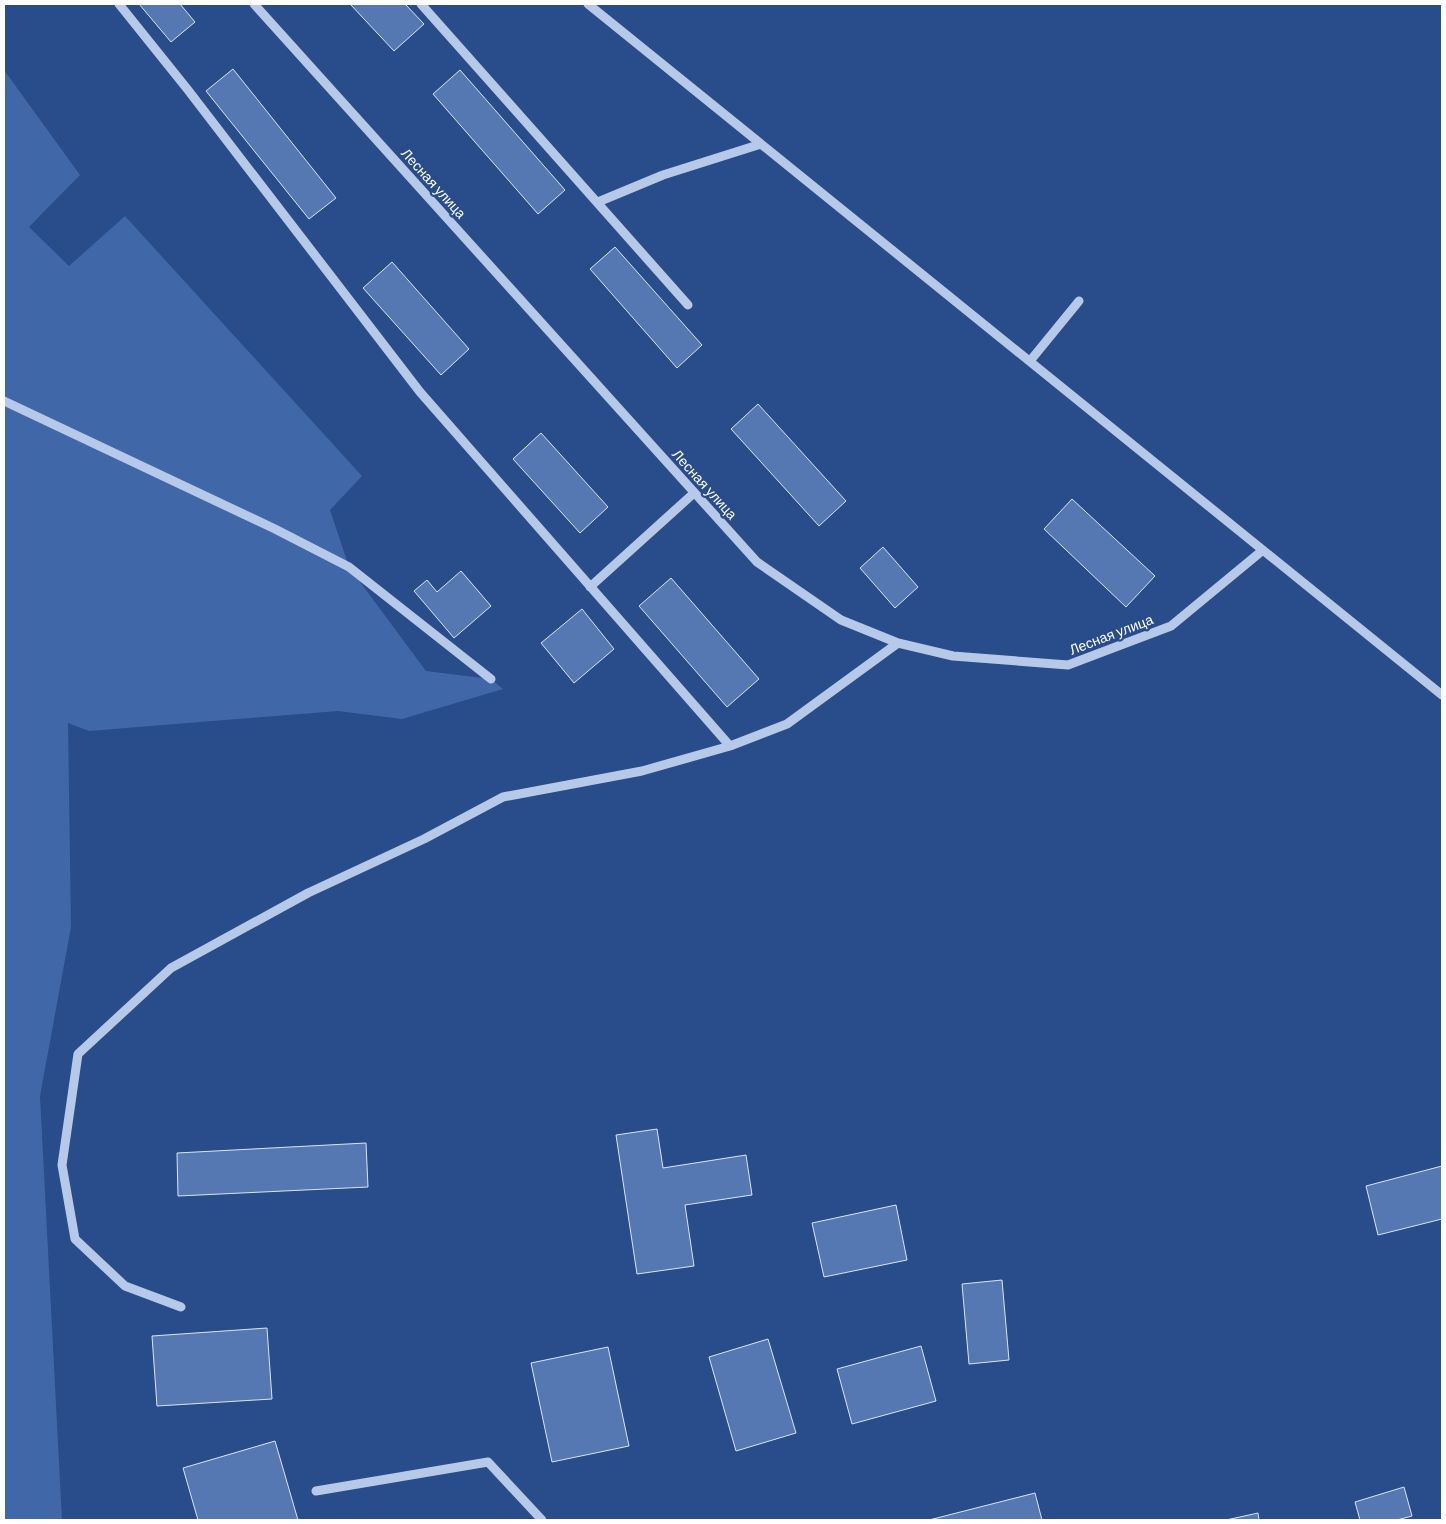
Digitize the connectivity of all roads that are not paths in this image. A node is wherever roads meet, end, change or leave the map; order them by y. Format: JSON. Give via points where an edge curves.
{"nodes":[{"id":1,"x":118,"y":4,"type":"edge"},
{"id":2,"x":254,"y":4,"type":"edge"},
{"id":3,"x":421,"y":4,"type":"edge"},
{"id":4,"x":588,"y":4,"type":"edge"},
{"id":5,"x":761,"y":144,"type":"junction"},
{"id":6,"x":598,"y":202,"type":"junction"},
{"id":7,"x":1079,"y":301,"type":"dead end"},
{"id":8,"x":688,"y":305,"type":"dead end"},
{"id":9,"x":1030,"y":361,"type":"junction"},
{"id":10,"x":4,"y":402,"type":"edge"},
{"id":11,"x":694,"y":493,"type":"junction"},
{"id":12,"x":1263,"y":550,"type":"junction"},
{"id":13,"x":590,"y":586,"type":"junction"},
{"id":14,"x":898,"y":643,"type":"junction"},
{"id":15,"x":491,"y":679,"type":"dead end"},
{"id":16,"x":1442,"y":695,"type":"edge"},
{"id":17,"x":730,"y":746,"type":"junction"},
{"id":18,"x":180,"y":1307,"type":"dead end"},
{"id":19,"x":316,"y":1491,"type":"dead end"},
{"id":20,"x":542,"y":1520,"type":"edge"}],
"edges":[{"from":1,"to":13,"type":"street","via":[[420,392]]},
{"from":2,"to":11,"type":"street","name":"Лесная улица"},
{"from":3,"to":6,"type":"street"},
{"from":4,"to":5,"type":"street"},
{"from":5,"to":6,"type":"street","via":[[663,175]]},
{"from":5,"to":9,"type":"street"},
{"from":6,"to":8,"type":"street"},
{"from":7,"to":9,"type":"street"},
{"from":9,"to":12,"type":"street"},
{"from":10,"to":15,"type":"street","via":[[349,567]]},
{"from":11,"to":13,"type":"street"},
{"from":11,"to":14,"type":"street","name":"Лесная улица","via":[[757,562],[841,620]]},
{"from":12,"to":14,"type":"street","name":"Лесная улица","via":[[1171,626],[1068,665],[953,656]]},
{"from":12,"to":16,"type":"street"},
{"from":13,"to":17,"type":"street"},
{"from":14,"to":17,"type":"street","via":[[787,724]]},
{"from":17,"to":18,"type":"street","via":[[642,771],[503,797],[424,839],[308,893],[171,968],[78,1054],[62,1165],[75,1239],[125,1286]]},
{"from":19,"to":20,"type":"street","via":[[488,1462]]}]}
